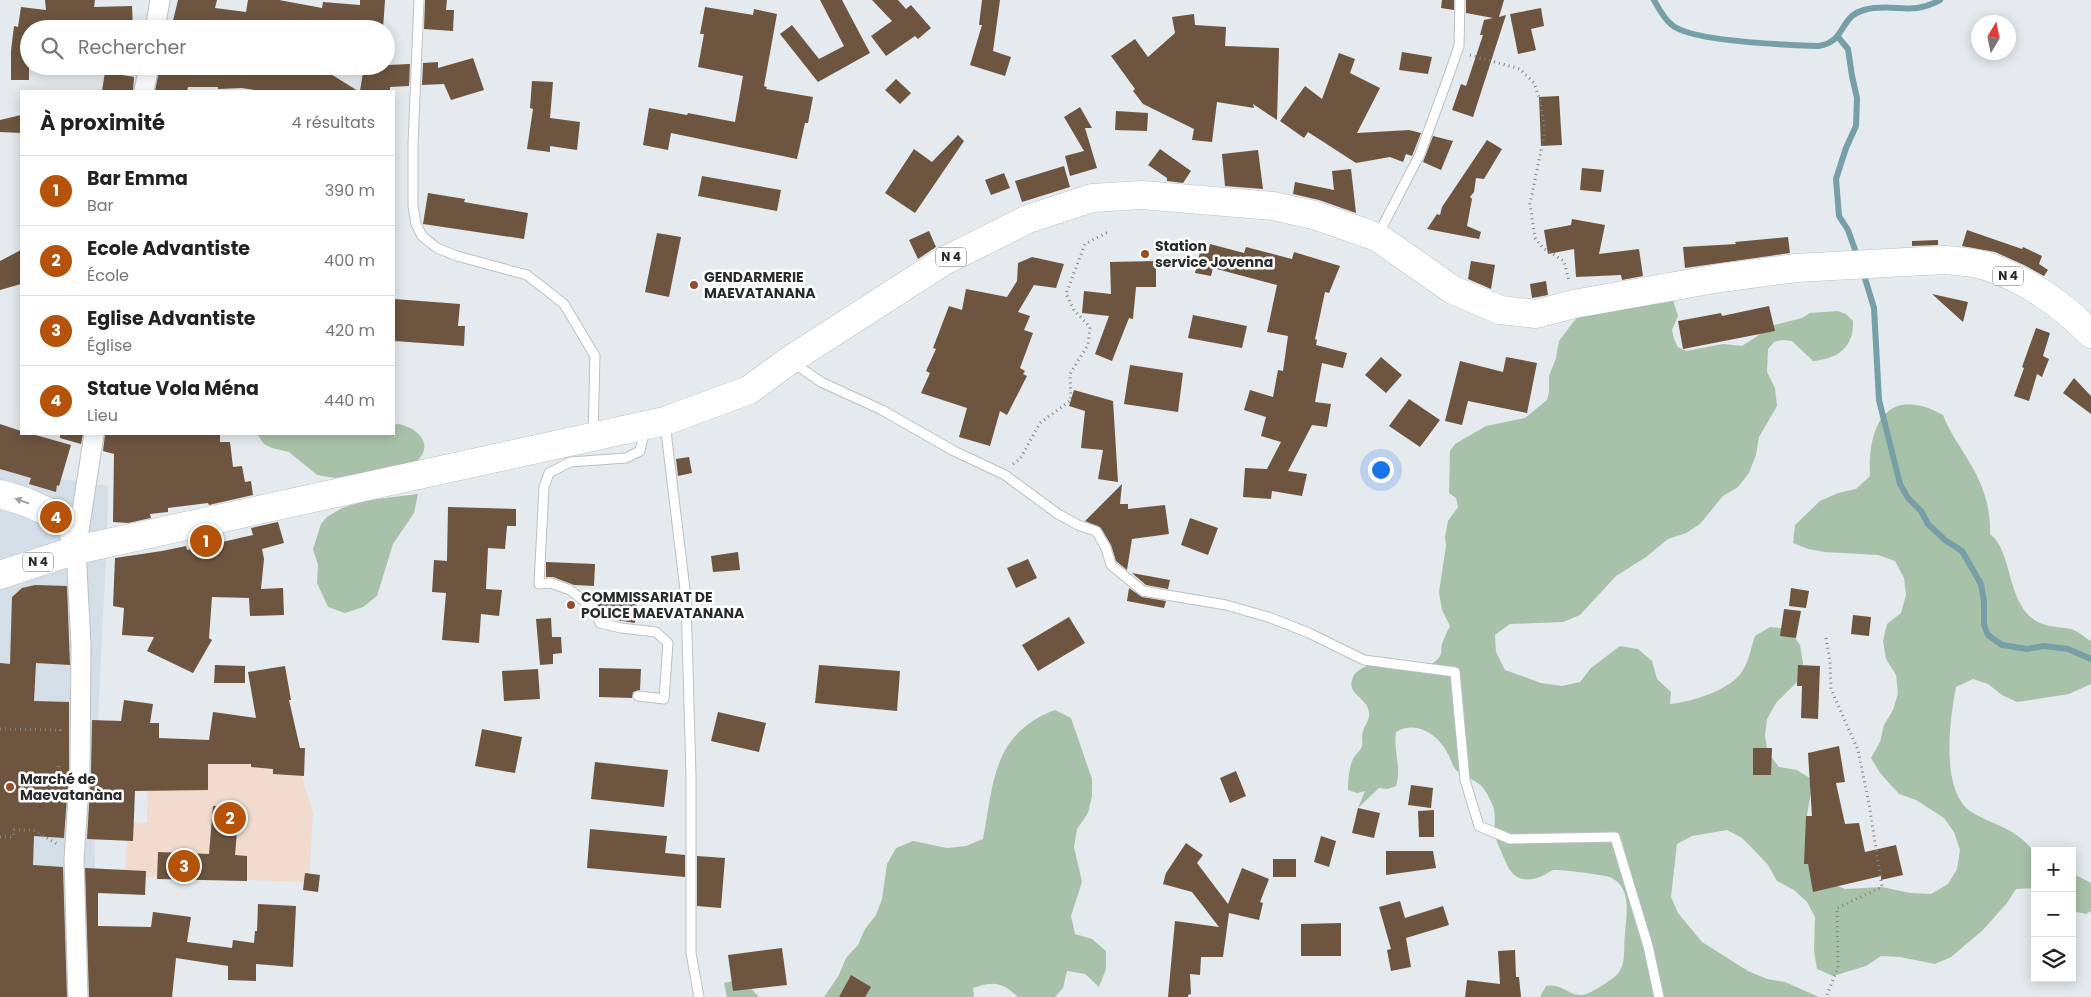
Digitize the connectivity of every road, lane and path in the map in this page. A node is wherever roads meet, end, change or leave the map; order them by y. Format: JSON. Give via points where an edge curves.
{"nodes":[{"id":1,"x":160,"y":0,"type":"edge"},
{"id":2,"x":419,"y":0,"type":"edge"},
{"id":3,"x":1460,"y":0,"type":"edge"},
{"id":4,"x":157,"y":20,"type":"edge"},
{"id":5,"x":1457,"y":52,"type":"junction"},
{"id":6,"x":147,"y":75,"type":"edge"},
{"id":7,"x":144,"y":90,"type":"edge"},
{"id":8,"x":1110,"y":231,"type":"dead end"},
{"id":9,"x":1377,"y":237,"type":"junction"},
{"id":10,"x":1574,"y":304,"type":"junction"},
{"id":11,"x":2091,"y":334,"type":"edge"},
{"id":12,"x":790,"y":360,"type":"junction"},
{"id":13,"x":653,"y":423,"type":"junction"},
{"id":14,"x":94,"y":435,"type":"edge"},
{"id":15,"x":593,"y":437,"type":"junction"},
{"id":16,"x":1005,"y":475,"type":"junction"},
{"id":17,"x":0,"y":494,"type":"edge"},
{"id":18,"x":76,"y":550,"type":"junction"},
{"id":19,"x":0,"y":575,"type":"edge"},
{"id":20,"x":1826,"y":638,"type":"dead end"},
{"id":21,"x":638,"y":696,"type":"dead end"},
{"id":22,"x":0,"y":729,"type":"edge"},
{"id":23,"x":59,"y":740,"type":"dead end"},
{"id":24,"x":59,"y":759,"type":"dead end"},
{"id":25,"x":58,"y":787,"type":"dead end"},
{"id":26,"x":55,"y":833,"type":"dead end"},
{"id":27,"x":0,"y":837,"type":"edge"},
{"id":28,"x":55,"y":842,"type":"junction"},
{"id":29,"x":74,"y":860,"type":"junction"},
{"id":30,"x":78,"y":997,"type":"edge"},
{"id":31,"x":699,"y":997,"type":"edge"},
{"id":32,"x":1659,"y":997,"type":"edge"},
{"id":33,"x":1826,"y":997,"type":"edge"}],
"edges":[{"from":1,"to":4,"type":"street"},
{"from":2,"to":15,"type":"lane","via":[[412,154],[416,224],[422,236],[437,248],[527,275],[564,304],[595,356]]},
{"from":3,"to":5,"type":"lane"},
{"from":5,"to":9,"type":"lane","via":[[1420,154]]},
{"from":5,"to":10,"type":"path","via":[[1520,69],[1534,83],[1545,131],[1530,204],[1535,238],[1543,248],[1564,261]]},
{"from":6,"to":7,"type":"street"},
{"from":8,"to":16,"type":"path","via":[[1085,244],[1066,294],[1074,310],[1090,327],[1088,345],[1070,374],[1071,400],[1040,423],[1020,459],[1009,467]]},
{"from":9,"to":10,"type":"main road","number":"N 4","via":[[1453,290],[1500,310],[1536,314]]},
{"from":9,"to":12,"type":"main road","number":"N 4","via":[[1314,214],[1273,206],[1142,195],[1092,198],[1028,218],[944,261]]},
{"from":10,"to":11,"type":"main road","number":"N 4","via":[[1796,268],[1909,261],[1967,262],[1989,267],[2038,290]]},
{"from":12,"to":13,"type":"main road","number":"N 4","via":[[749,390]]},
{"from":12,"to":16,"type":"lane","via":[[821,382],[882,410]]},
{"from":13,"to":15,"type":"main road","number":"N 4"},
{"from":13,"to":21,"type":"lane","via":[[640,451],[626,458],[570,462],[549,473],[544,486],[540,584],[551,583],[570,590],[593,608],[600,623],[656,632],[668,643],[664,699]]},
{"from":13,"to":31,"type":"lane","via":[[686,598],[691,953]]},
{"from":14,"to":18,"type":"street"},
{"from":15,"to":18,"type":"main road","number":"N 4"},
{"from":16,"to":32,"type":"lane","via":[[1058,514],[1096,531],[1111,565],[1143,591],[1226,605],[1271,618],[1364,660],[1454,672],[1465,780],[1479,826],[1510,839],[1615,837],[1648,946]]},
{"from":18,"to":17,"type":"main road","one_way":true,"via":[[73,523]]},
{"from":18,"to":19,"type":"main road","number":"N 4"},
{"from":18,"to":29,"type":"street","via":[[81,655],[80,771]]},
{"from":20,"to":33,"type":"path","via":[[1831,689],[1858,750],[1882,887],[1837,908],[1838,968]]},
{"from":22,"to":23,"type":"path","via":[[60,730]]},
{"from":24,"to":25,"type":"path"},
{"from":26,"to":28,"type":"path"},
{"from":27,"to":28,"type":"path","via":[[13,837],[14,830],[33,830]]},
{"from":28,"to":29,"type":"path"},
{"from":29,"to":30,"type":"street"}]}
